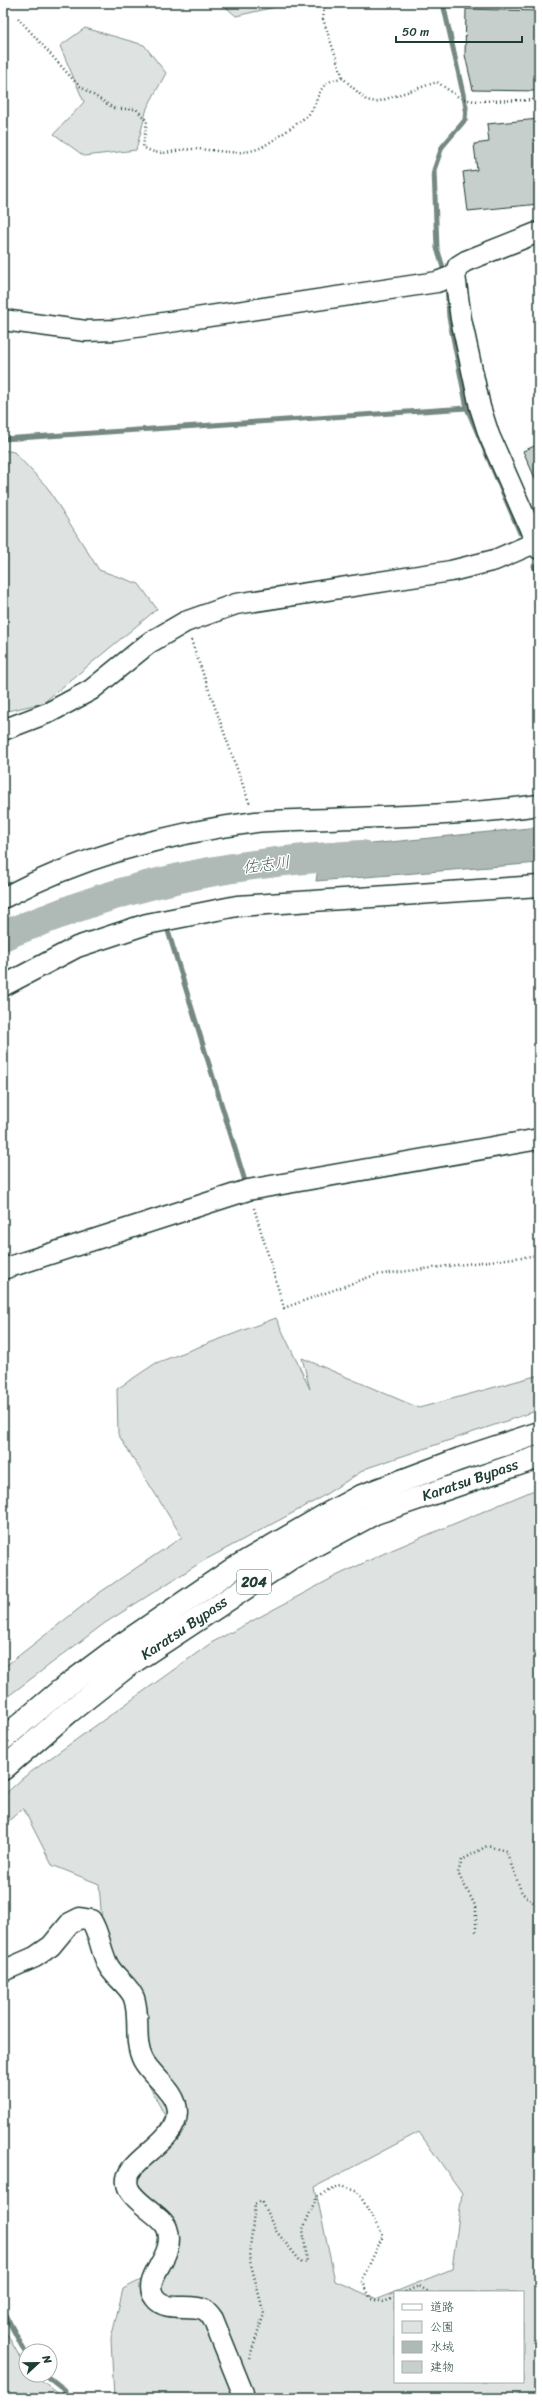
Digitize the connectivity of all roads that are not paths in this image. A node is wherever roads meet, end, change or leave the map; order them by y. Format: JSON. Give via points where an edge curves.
{"nodes":[{"id":1,"x":539,"y":232,"type":"edge"},
{"id":2,"x":455,"y":275,"type":"junction"},
{"id":3,"x":3,"y":320,"type":"edge"},
{"id":4,"x":538,"y":544,"type":"edge"},
{"id":5,"x":3,"y":730,"type":"edge"},
{"id":6,"x":539,"y":805,"type":"edge"},
{"id":7,"x":539,"y":886,"type":"edge"},
{"id":8,"x":3,"y":898,"type":"edge"},
{"id":9,"x":3,"y":986,"type":"edge"},
{"id":10,"x":539,"y":1139,"type":"edge"},
{"id":11,"x":3,"y":1269,"type":"edge"},
{"id":12,"x":539,"y":1433,"type":"edge"},
{"id":13,"x":539,"y":1457,"type":"edge"},
{"id":14,"x":3,"y":1739,"type":"edge"},
{"id":15,"x":3,"y":1769,"type":"edge"},
{"id":16,"x":3,"y":1971,"type":"edge"},
{"id":17,"x":243,"y":2398,"type":"edge"}],
"edges":[{"from":1,"to":2,"type":"street","via":[[466,261],[458,266]]},
{"from":2,"to":3,"type":"street","via":[[437,282],[116,330],[86,331]]},
{"from":2,"to":4,"type":"street","via":[[461,319],[480,407],[489,435]]},
{"from":4,"to":5,"type":"street","via":[[495,560],[451,571],[236,604],[185,622],[149,643],[91,690],[50,712]]},
{"from":6,"to":8,"type":"street","via":[[494,811],[256,822],[171,837],[113,852],[25,886]]},
{"from":7,"to":9,"type":"street","via":[[237,906],[147,924],[77,947]]},
{"from":10,"to":11,"type":"street","via":[[248,1190]]},
{"from":12,"to":14,"type":"highway","name":"Karatsu Bypass","number":"204","via":[[359,1496],[233,1569],[120,1646],[61,1690]]},
{"from":13,"to":15,"type":"highway","name":"Karatsu Bypass","number":"204","via":[[375,1513],[291,1558],[130,1664],[68,1712]]},
{"from":16,"to":17,"type":"street","via":[[35,1957],[51,1946],[70,1923],[80,1918],[91,1920],[98,1930],[108,1966],[133,1996],[138,2015],[137,2048],[146,2067],[172,2095],[177,2112],[169,2133],[130,2171],[127,2185],[133,2198],[164,2221],[170,2237],[168,2251],[152,2279],[151,2287],[155,2299],[166,2305],[205,2310],[213,2318]]}]}
